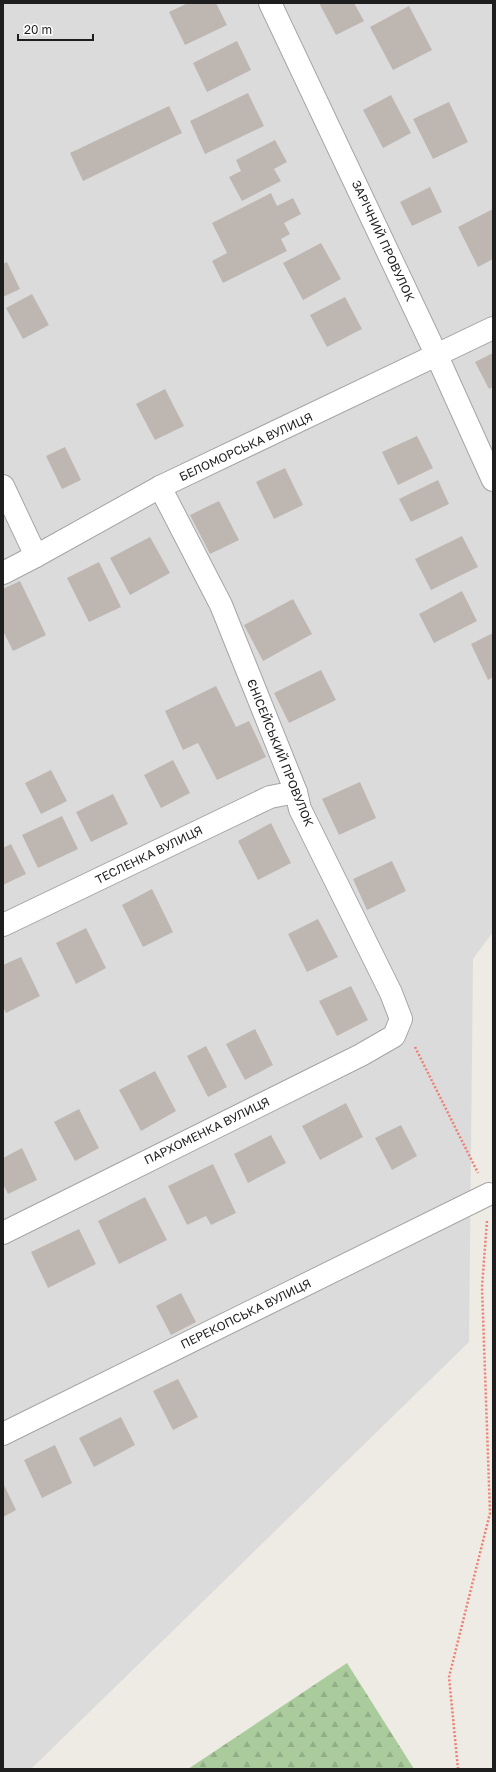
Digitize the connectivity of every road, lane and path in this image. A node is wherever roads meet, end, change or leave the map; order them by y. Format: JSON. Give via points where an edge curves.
{"nodes":[{"id":1,"x":270,"y":3,"type":"edge"},
{"id":2,"x":493,"y":328,"type":"edge"},
{"id":3,"x":437,"y":356,"type":"junction"},
{"id":4,"x":493,"y":480,"type":"edge"},
{"id":5,"x":3,"y":486,"type":"edge"},
{"id":6,"x":160,"y":487,"type":"junction"},
{"id":7,"x":36,"y":556,"type":"junction"},
{"id":8,"x":3,"y":573,"type":"edge"},
{"id":9,"x":296,"y":792,"type":"junction"},
{"id":10,"x":3,"y":925,"type":"edge"},
{"id":11,"x":401,"y":1019,"type":"junction"},
{"id":12,"x":489,"y":1194,"type":"junction"},
{"id":13,"x":3,"y":1232,"type":"edge"},
{"id":14,"x":3,"y":1434,"type":"edge"},
{"id":15,"x":458,"y":1769,"type":"edge"}],
"edges":[{"from":1,"to":3,"type":"street","name":"ЗАРІЧНИЙ ПРОВУЛОК"},
{"from":2,"to":3,"type":"street","name":"БЕЛОМОРСЬКА ВУЛИЦЯ"},
{"from":3,"to":4,"type":"street","name":"ЗАРІЧНИЙ ПРОВУЛОК"},
{"from":3,"to":6,"type":"street","name":"БЕЛОМОРСЬКА ВУЛИЦЯ"},
{"from":5,"to":7,"type":"street"},
{"from":6,"to":7,"type":"street","name":"БЕЛОМОРСЬКА ВУЛИЦЯ"},
{"from":6,"to":9,"type":"street","name":"ЄНІСЕЙСЬКИЙ ПРОВУЛОК","via":[[221,605]]},
{"from":7,"to":8,"type":"street","name":"БЕЛОМОРСЬКА ВУЛИЦЯ"},
{"from":9,"to":10,"type":"street","name":"ТЕСЛЕНКА ВУЛИЦЯ","via":[[270,797]]},
{"from":9,"to":11,"type":"street","name":"ЄНІСЕЙСЬКИЙ ПРОВУЛОК","via":[[300,809],[391,992]]},
{"from":11,"to":12,"type":"path"},
{"from":11,"to":13,"type":"street","name":"ПАРХОМЕНКА ВУЛИЦЯ","via":[[394,1036],[362,1055]]},
{"from":12,"to":14,"type":"street","name":"ПЕРЕКОПСЬКА ВУЛИЦЯ"},
{"from":12,"to":15,"type":"path","via":[[482,1287],[490,1513],[449,1677]]}]}
